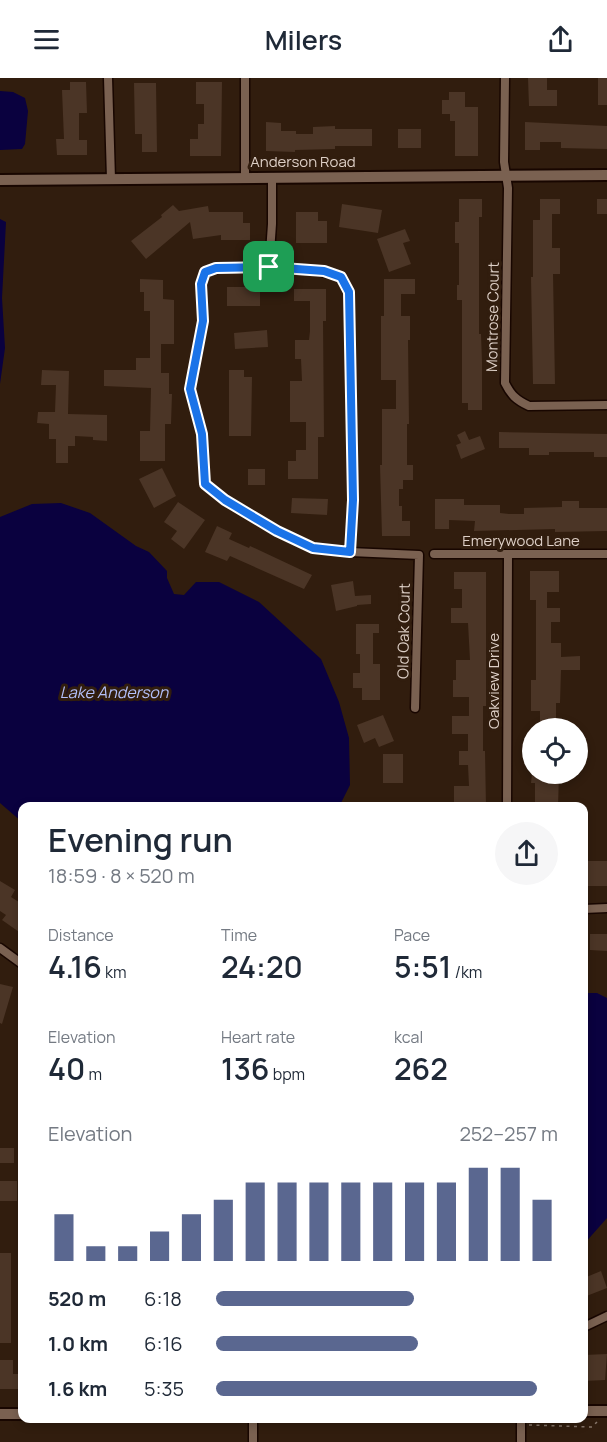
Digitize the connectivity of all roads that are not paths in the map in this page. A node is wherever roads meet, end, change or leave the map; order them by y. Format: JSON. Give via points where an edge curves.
{"nodes":[{"id":1,"x":108,"y":78,"type":"edge"},
{"id":2,"x":245,"y":78,"type":"edge"},
{"id":3,"x":505,"y":78,"type":"edge"},
{"id":4,"x":506,"y":176,"type":"junction"},
{"id":5,"x":607,"y":176,"type":"edge"},
{"id":6,"x":245,"y":178,"type":"junction"},
{"id":7,"x":272,"y":178,"type":"junction"},
{"id":8,"x":111,"y":179,"type":"junction"},
{"id":9,"x":0,"y":180,"type":"edge"},
{"id":10,"x":269,"y":267,"type":"junction"},
{"id":11,"x":607,"y":405,"type":"edge"},
{"id":12,"x":350,"y":552,"type":"junction"},
{"id":13,"x":434,"y":554,"type":"dead end"},
{"id":14,"x":508,"y":554,"type":"junction"},
{"id":15,"x":607,"y":554,"type":"edge"},
{"id":16,"x":415,"y":708,"type":"dead end"},
{"id":17,"x":507,"y":802,"type":"edge"},
{"id":18,"x":607,"y":908,"type":"edge"},
{"id":19,"x":588,"y":909,"type":"edge"},
{"id":20,"x":0,"y":948,"type":"edge"},
{"id":21,"x":18,"y":961,"type":"edge"},
{"id":22,"x":607,"y":1316,"type":"edge"},
{"id":23,"x":588,"y":1325,"type":"edge"},
{"id":24,"x":588,"y":1411,"type":"edge"},
{"id":25,"x":607,"y":1411,"type":"edge"},
{"id":26,"x":0,"y":1414,"type":"edge"},
{"id":27,"x":18,"y":1414,"type":"edge"},
{"id":28,"x":253,"y":1423,"type":"edge"},
{"id":29,"x":524,"y":1423,"type":"edge"},
{"id":30,"x":253,"y":1442,"type":"edge"},
{"id":31,"x":522,"y":1442,"type":"edge"}],
"edges":[{"from":1,"to":8,"type":"street"},
{"from":2,"to":6,"type":"street"},
{"from":3,"to":4,"type":"street"},
{"from":4,"to":5,"type":"street","name":"Anderson Road"},
{"from":4,"to":7,"type":"street","name":"Anderson Road"},
{"from":4,"to":11,"type":"street","name":"Montrose Court","via":[[509,392],[529,406]]},
{"from":6,"to":7,"type":"street","name":"Anderson Road"},
{"from":6,"to":8,"type":"street","name":"Anderson Road"},
{"from":7,"to":10,"type":"street"},
{"from":8,"to":9,"type":"street","name":"Anderson Road"},
{"from":10,"to":12,"type":"street","via":[[324,271],[341,277],[349,292],[353,500]]},
{"from":10,"to":12,"type":"street","via":[[216,268],[205,272],[201,284],[203,321],[190,389],[202,434],[205,484],[267,525],[313,548]]},
{"from":12,"to":16,"type":"street","name":"Old Oak Court","via":[[419,555]]},
{"from":13,"to":14,"type":"street","name":"Emerywood Lane"},
{"from":14,"to":15,"type":"street","name":"Emerywood Lane"},
{"from":14,"to":17,"type":"street","name":"Oakview Drive"},
{"from":18,"to":19,"type":"street"},
{"from":20,"to":21,"type":"street"},
{"from":22,"to":23,"type":"street"},
{"from":24,"to":25,"type":"street"},
{"from":26,"to":27,"type":"street"},
{"from":28,"to":30,"type":"street"},
{"from":29,"to":31,"type":"street"}]}
